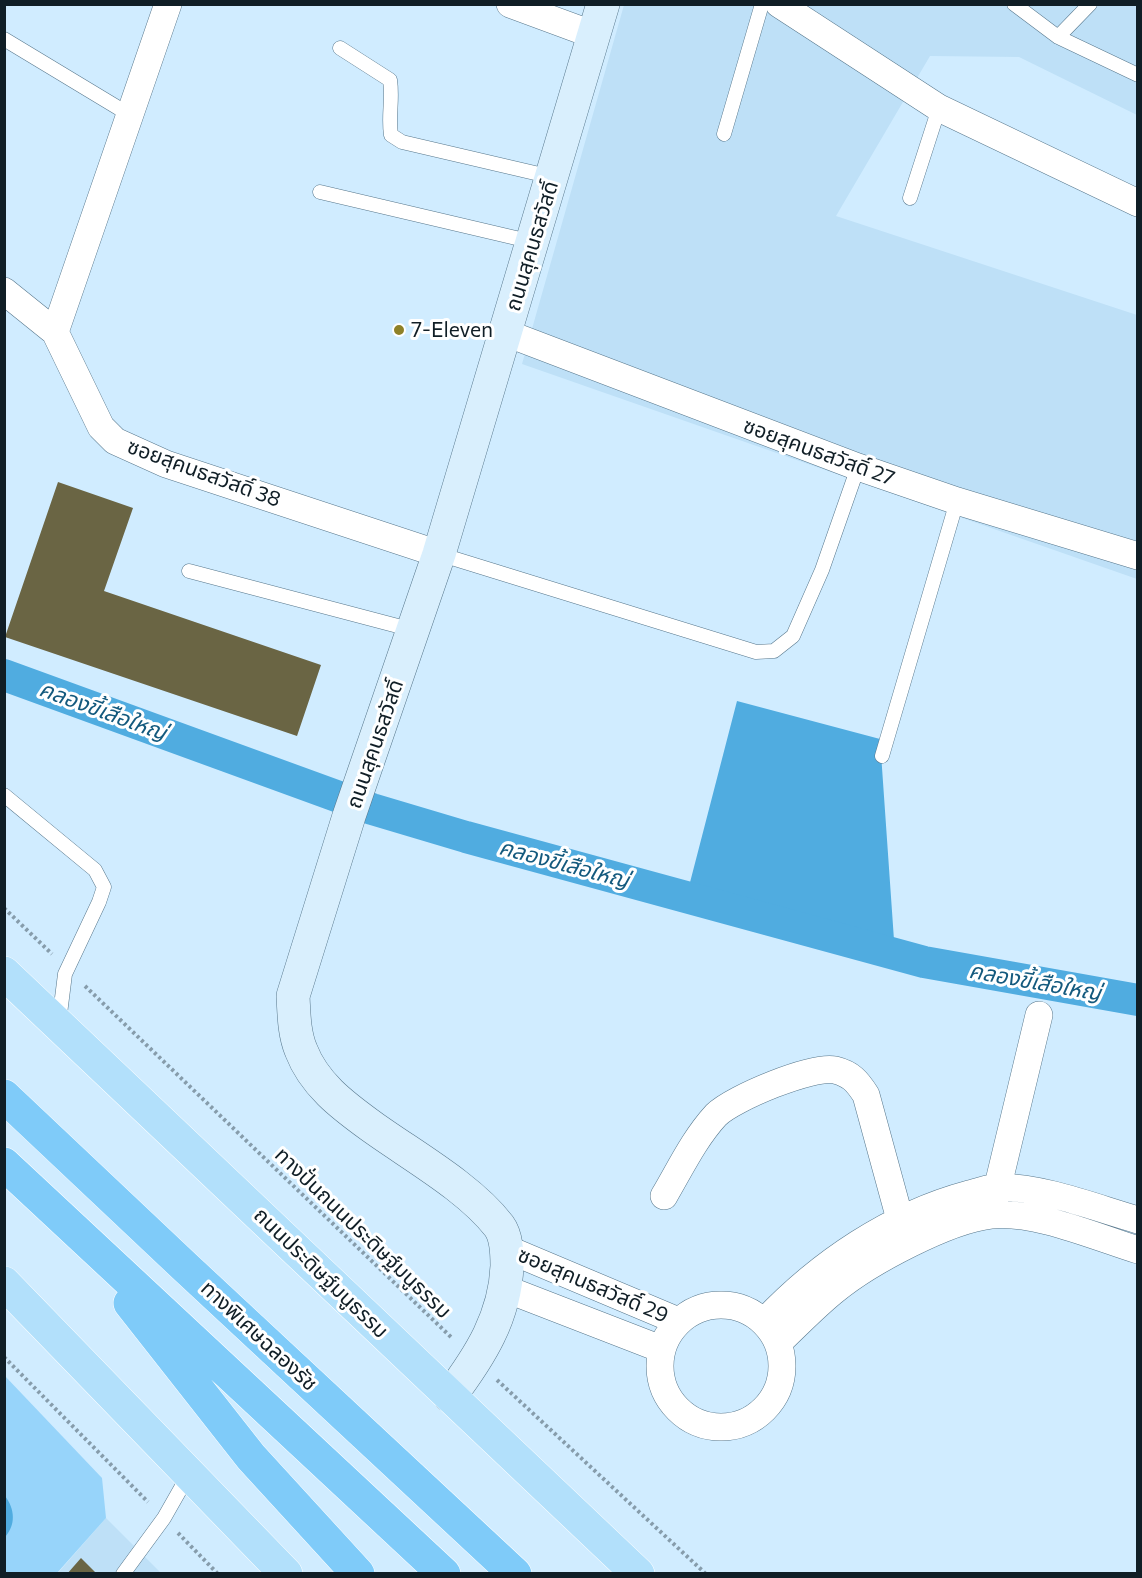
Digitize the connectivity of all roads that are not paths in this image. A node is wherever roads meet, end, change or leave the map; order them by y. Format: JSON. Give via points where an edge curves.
{"nodes":[{"id":1,"x":168,"y":4,"type":"edge"},
{"id":2,"x":510,"y":4,"type":"edge"},
{"id":3,"x":762,"y":4,"type":"edge"},
{"id":4,"x":778,"y":4,"type":"edge"},
{"id":5,"x":1014,"y":4,"type":"edge"},
{"id":6,"x":1090,"y":4,"type":"edge"},
{"id":7,"x":599,"y":20,"type":"edge"},
{"id":8,"x":1058,"y":37,"type":"junction"},
{"id":9,"x":4,"y":39,"type":"edge"},
{"id":10,"x":340,"y":48,"type":"dead end"},
{"id":11,"x":1137,"y":75,"type":"edge"},
{"id":12,"x":939,"y":108,"type":"junction"},
{"id":13,"x":130,"y":115,"type":"junction"},
{"id":14,"x":724,"y":134,"type":"dead end"},
{"id":15,"x":552,"y":177,"type":"junction"},
{"id":16,"x":320,"y":192,"type":"dead end"},
{"id":17,"x":910,"y":198,"type":"dead end"},
{"id":18,"x":1137,"y":203,"type":"edge"},
{"id":19,"x":533,"y":242,"type":"junction"},
{"id":20,"x":4,"y":291,"type":"edge"},
{"id":21,"x":54,"y":332,"type":"junction"},
{"id":22,"x":506,"y":333,"type":"junction"},
{"id":23,"x":858,"y":467,"type":"junction"},
{"id":24,"x":957,"y":501,"type":"junction"},
{"id":25,"x":439,"y":554,"type":"junction"},
{"id":26,"x":1137,"y":556,"type":"edge"},
{"id":27,"x":189,"y":572,"type":"dead end"},
{"id":28,"x":415,"y":630,"type":"junction"},
{"id":29,"x":882,"y":756,"type":"dead end"},
{"id":30,"x":4,"y":795,"type":"edge"},
{"id":31,"x":4,"y":973,"type":"edge"},
{"id":32,"x":1039,"y":1015,"type":"dead end"},
{"id":33,"x":59,"y":1023,"type":"junction"},
{"id":34,"x":4,"y":1096,"type":"edge"},
{"id":35,"x":4,"y":1164,"type":"edge"},
{"id":36,"x":997,"y":1187,"type":"junction"},
{"id":37,"x":664,"y":1197,"type":"dead end"},
{"id":38,"x":991,"y":1215,"type":"junction"},
{"id":39,"x":64,"y":1219,"type":"junction"},
{"id":40,"x":900,"y":1219,"type":"junction"},
{"id":41,"x":1137,"y":1220,"type":"edge"},
{"id":42,"x":907,"y":1245,"type":"junction"},
{"id":43,"x":507,"y":1249,"type":"junction"},
{"id":44,"x":1137,"y":1250,"type":"edge"},
{"id":45,"x":4,"y":1283,"type":"edge"},
{"id":46,"x":506,"y":1289,"type":"junction"},
{"id":47,"x":678,"y":1320,"type":"junction"},
{"id":48,"x":771,"y":1332,"type":"junction"},
{"id":49,"x":661,"y":1350,"type":"junction"},
{"id":50,"x":450,"y":1396,"type":"junction"},
{"id":51,"x":189,"y":1474,"type":"junction"},
{"id":52,"x":123,"y":1574,"type":"edge"},
{"id":53,"x":286,"y":1574,"type":"edge"},
{"id":54,"x":358,"y":1574,"type":"edge"},
{"id":55,"x":444,"y":1574,"type":"edge"},
{"id":56,"x":515,"y":1574,"type":"edge"},
{"id":57,"x":638,"y":1574,"type":"edge"}],
"edges":[{"from":1,"to":13,"type":"street"},
{"from":2,"to":7,"type":"street"},
{"from":3,"to":14,"type":"lane"},
{"from":4,"to":12,"type":"street"},
{"from":5,"to":8,"type":"lane"},
{"from":6,"to":8,"type":"lane"},
{"from":7,"to":15,"type":"main road","name":"ถนนสุคนธสวัสดิ์"},
{"from":8,"to":11,"type":"lane"},
{"from":9,"to":13,"type":"lane"},
{"from":10,"to":15,"type":"lane","via":[[390,80],[391,135],[402,142]]},
{"from":12,"to":17,"type":"lane"},
{"from":12,"to":18,"type":"street"},
{"from":13,"to":21,"type":"street"},
{"from":15,"to":19,"type":"main road","name":"ถนนสุคนธสวัสดิ์"},
{"from":16,"to":19,"type":"lane"},
{"from":19,"to":22,"type":"main road","name":"ถนนสุคนธสวัสดิ์"},
{"from":20,"to":21,"type":"street","name":"ซอยสุคนธสวัสดิ์ 38"},
{"from":21,"to":25,"type":"street","name":"ซอยสุคนธสวัสดิ์ 38","via":[[101,427],[115,441],[166,464]]},
{"from":22,"to":23,"type":"street","name":"ซอยสุคนธสวัสดิ์ 27"},
{"from":22,"to":25,"type":"main road","name":"ถนนสุคนธสวัสดิ์"},
{"from":23,"to":24,"type":"street","name":"ซอยสุคนธสวัสดิ์ 27"},
{"from":23,"to":25,"type":"lane","via":[[808,606],[793,636],[774,651],[756,652]]},
{"from":24,"to":26,"type":"street","name":"ซอยสุคนธสวัสดิ์ 27"},
{"from":24,"to":29,"type":"lane"},
{"from":25,"to":28,"type":"main road","name":"ถนนสุคนธสวัสดิ์"},
{"from":27,"to":28,"type":"lane"},
{"from":28,"to":43,"type":"main road","name":"ถนนสุคนธสวัสดิ์","via":[[360,785],[294,996],[294,1022],[301,1050],[319,1081],[338,1102],[467,1195],[500,1228]]},
{"from":30,"to":33,"type":"lane","via":[[95,870],[104,887],[68,970]]},
{"from":31,"to":33,"type":"main road","name":"ถนนประดิษฐ์มนูธรรม"},
{"from":32,"to":36,"type":"street"},
{"from":33,"to":50,"type":"main road","name":"ถนนประดิษฐ์มนูธรรม"},
{"from":34,"to":56,"type":"highway","name":"ทางพิเศษฉลองรัช"},
{"from":35,"to":39,"type":"highway"},
{"from":36,"to":38,"type":"street"},
{"from":36,"to":40,"type":"street","via":[[950,1199]]},
{"from":36,"to":41,"type":"street","via":[[1028,1189]]},
{"from":37,"to":40,"type":"street","via":[[718,1113],[783,1080],[832,1070],[854,1077],[866,1095]]},
{"from":38,"to":42,"type":"street"},
{"from":38,"to":44,"type":"street","via":[[1050,1223]]},
{"from":39,"to":54,"type":"highway","via":[[251,1457]]},
{"from":39,"to":55,"type":"highway"},
{"from":40,"to":42,"type":"street"},
{"from":40,"to":48,"type":"street","via":[[826,1265]]},
{"from":42,"to":48,"type":"street"},
{"from":43,"to":46,"type":"main road","name":"ถนนสุคนธสวัสดิ์"},
{"from":43,"to":47,"type":"street","name":"ซอยสุคนธสวัสดิ์ 29"},
{"from":45,"to":51,"type":"main road"},
{"from":46,"to":49,"type":"street","name":"ซอยสุคนธสวัสดิ์ 29"},
{"from":46,"to":50,"type":"main road","name":"ถนนสุคนธสวัสดิ์","via":[[495,1325],[476,1361]]},
{"from":47,"to":48,"type":"street","via":[[707,1305],[740,1307]]},
{"from":47,"to":49,"type":"street"},
{"from":48,"to":49,"type":"street","via":[[782,1372],[773,1399],[752,1420],[724,1428],[695,1423],[672,1405],[660,1379]]},
{"from":50,"to":57,"type":"main road","name":"ถนนประดิษฐ์มนูธรรม"},
{"from":51,"to":52,"type":"lane","via":[[164,1518]]},
{"from":51,"to":53,"type":"main road"}]}
